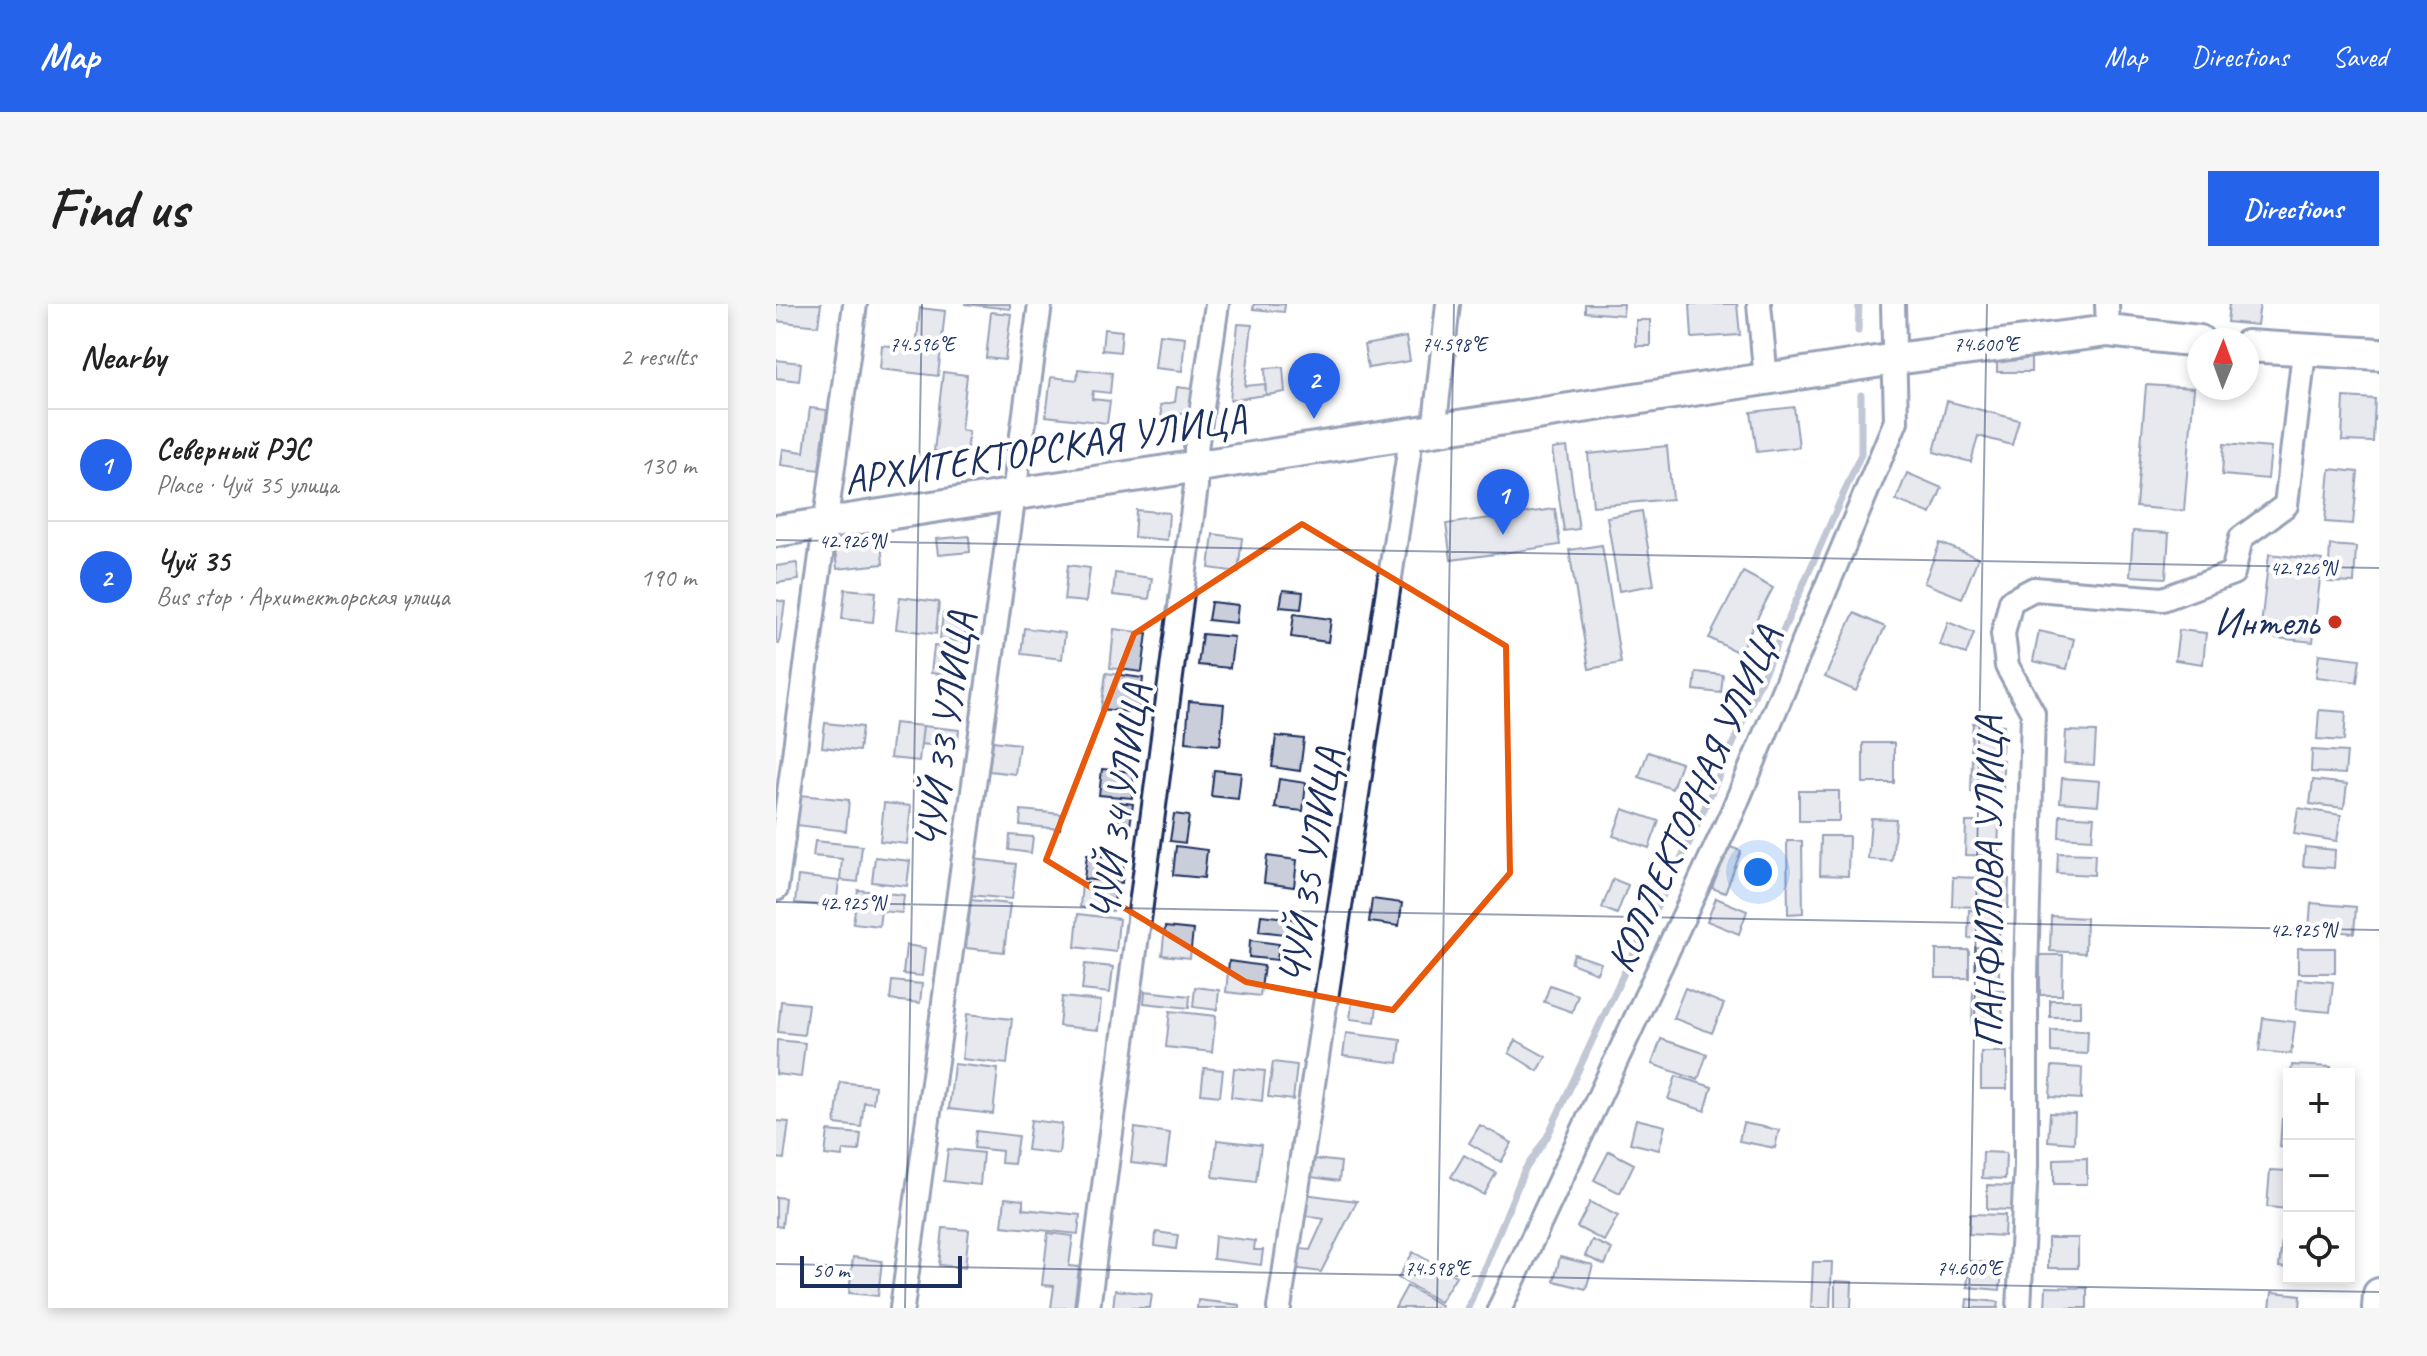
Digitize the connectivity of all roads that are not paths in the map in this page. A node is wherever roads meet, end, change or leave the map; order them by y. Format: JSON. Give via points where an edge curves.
{"nodes":[{"id":1,"x":855,"y":304,"type":"edge"},
{"id":2,"x":1040,"y":304,"type":"edge"},
{"id":3,"x":1217,"y":304,"type":"edge"},
{"id":4,"x":1448,"y":304,"type":"edge"},
{"id":5,"x":1759,"y":304,"type":"edge"},
{"id":6,"x":1893,"y":304,"type":"edge"},
{"id":7,"x":2108,"y":318,"type":"edge"},
{"id":8,"x":2187,"y":338,"type":"edge"},
{"id":9,"x":2259,"y":347,"type":"edge"},
{"id":10,"x":2304,"y":352,"type":"junction"},
{"id":11,"x":2379,"y":354,"type":"edge"},
{"id":12,"x":1895,"y":359,"type":"junction"},
{"id":13,"x":1766,"y":380,"type":"junction"},
{"id":14,"x":1421,"y":433,"type":"junction"},
{"id":15,"x":1196,"y":467,"type":"junction"},
{"id":16,"x":1014,"y":493,"type":"junction"},
{"id":17,"x":826,"y":523,"type":"junction"},
{"id":18,"x":776,"y":531,"type":"edge"},
{"id":19,"x":776,"y":889,"type":"edge"},
{"id":20,"x":2379,"y":1294,"type":"edge"},
{"id":21,"x":902,"y":1308,"type":"edge"},
{"id":22,"x":1088,"y":1308,"type":"edge"},
{"id":23,"x":1279,"y":1308,"type":"edge"},
{"id":24,"x":1500,"y":1308,"type":"edge"},
{"id":25,"x":2019,"y":1308,"type":"edge"},
{"id":26,"x":2378,"y":1308,"type":"edge"}],
"edges":[{"from":1,"to":17,"type":"street"},
{"from":2,"to":16,"type":"street","name":"ЧУЙ 33 УЛИЦА"},
{"from":3,"to":15,"type":"street","name":"ЧУЙ 34 УЛИЦА"},
{"from":4,"to":14,"type":"street","name":"ЧУЙ 35 УЛИЦА"},
{"from":5,"to":13,"type":"street"},
{"from":6,"to":12,"type":"street","name":"КОЛЛЕКТОРНАЯ УЛИЦА"},
{"from":7,"to":8,"type":"street","name":"АРХИТЕКТОРСКАЯ УЛИЦА"},
{"from":7,"to":12,"type":"street","name":"АРХИТЕКТОРСКАЯ УЛИЦА"},
{"from":9,"to":10,"type":"street"},
{"from":10,"to":11,"type":"street"},
{"from":10,"to":25,"type":"street","name":"ПАНФИЛОВА УЛИЦА","via":[[2286,505],[2241,538],[2233,573],[2163,599],[2034,589],[2011,601],[2003,634],[2007,666],[2033,713]]},
{"from":12,"to":13,"type":"street","name":"АРХИТЕКТОРСКАЯ УЛИЦА"},
{"from":12,"to":24,"type":"street","name":"КОЛЛЕКТОРНАЯ УЛИЦА","via":[[1896,421],[1732,813]]},
{"from":13,"to":14,"type":"street","name":"АРХИТЕКТОРСКАЯ УЛИЦА"},
{"from":14,"to":15,"type":"street","name":"АРХИТЕКТОРСКАЯ УЛИЦА"},
{"from":14,"to":23,"type":"street","name":"ЧУЙ 35 УЛИЦА","via":[[1407,468]]},
{"from":15,"to":16,"type":"street","name":"АРХИТЕКТОРСКАЯ УЛИЦА"},
{"from":15,"to":22,"type":"street","name":"ЧУЙ 34 УЛИЦА"},
{"from":16,"to":17,"type":"street","name":"АРХИТЕКТОРСКАЯ УЛИЦА"},
{"from":16,"to":21,"type":"street","name":"ЧУЙ 33 УЛИЦА"},
{"from":17,"to":18,"type":"street","name":"АРХИТЕКТОРСКАЯ УЛИЦА"},
{"from":17,"to":19,"type":"street"},
{"from":20,"to":26,"type":"street"}]}
